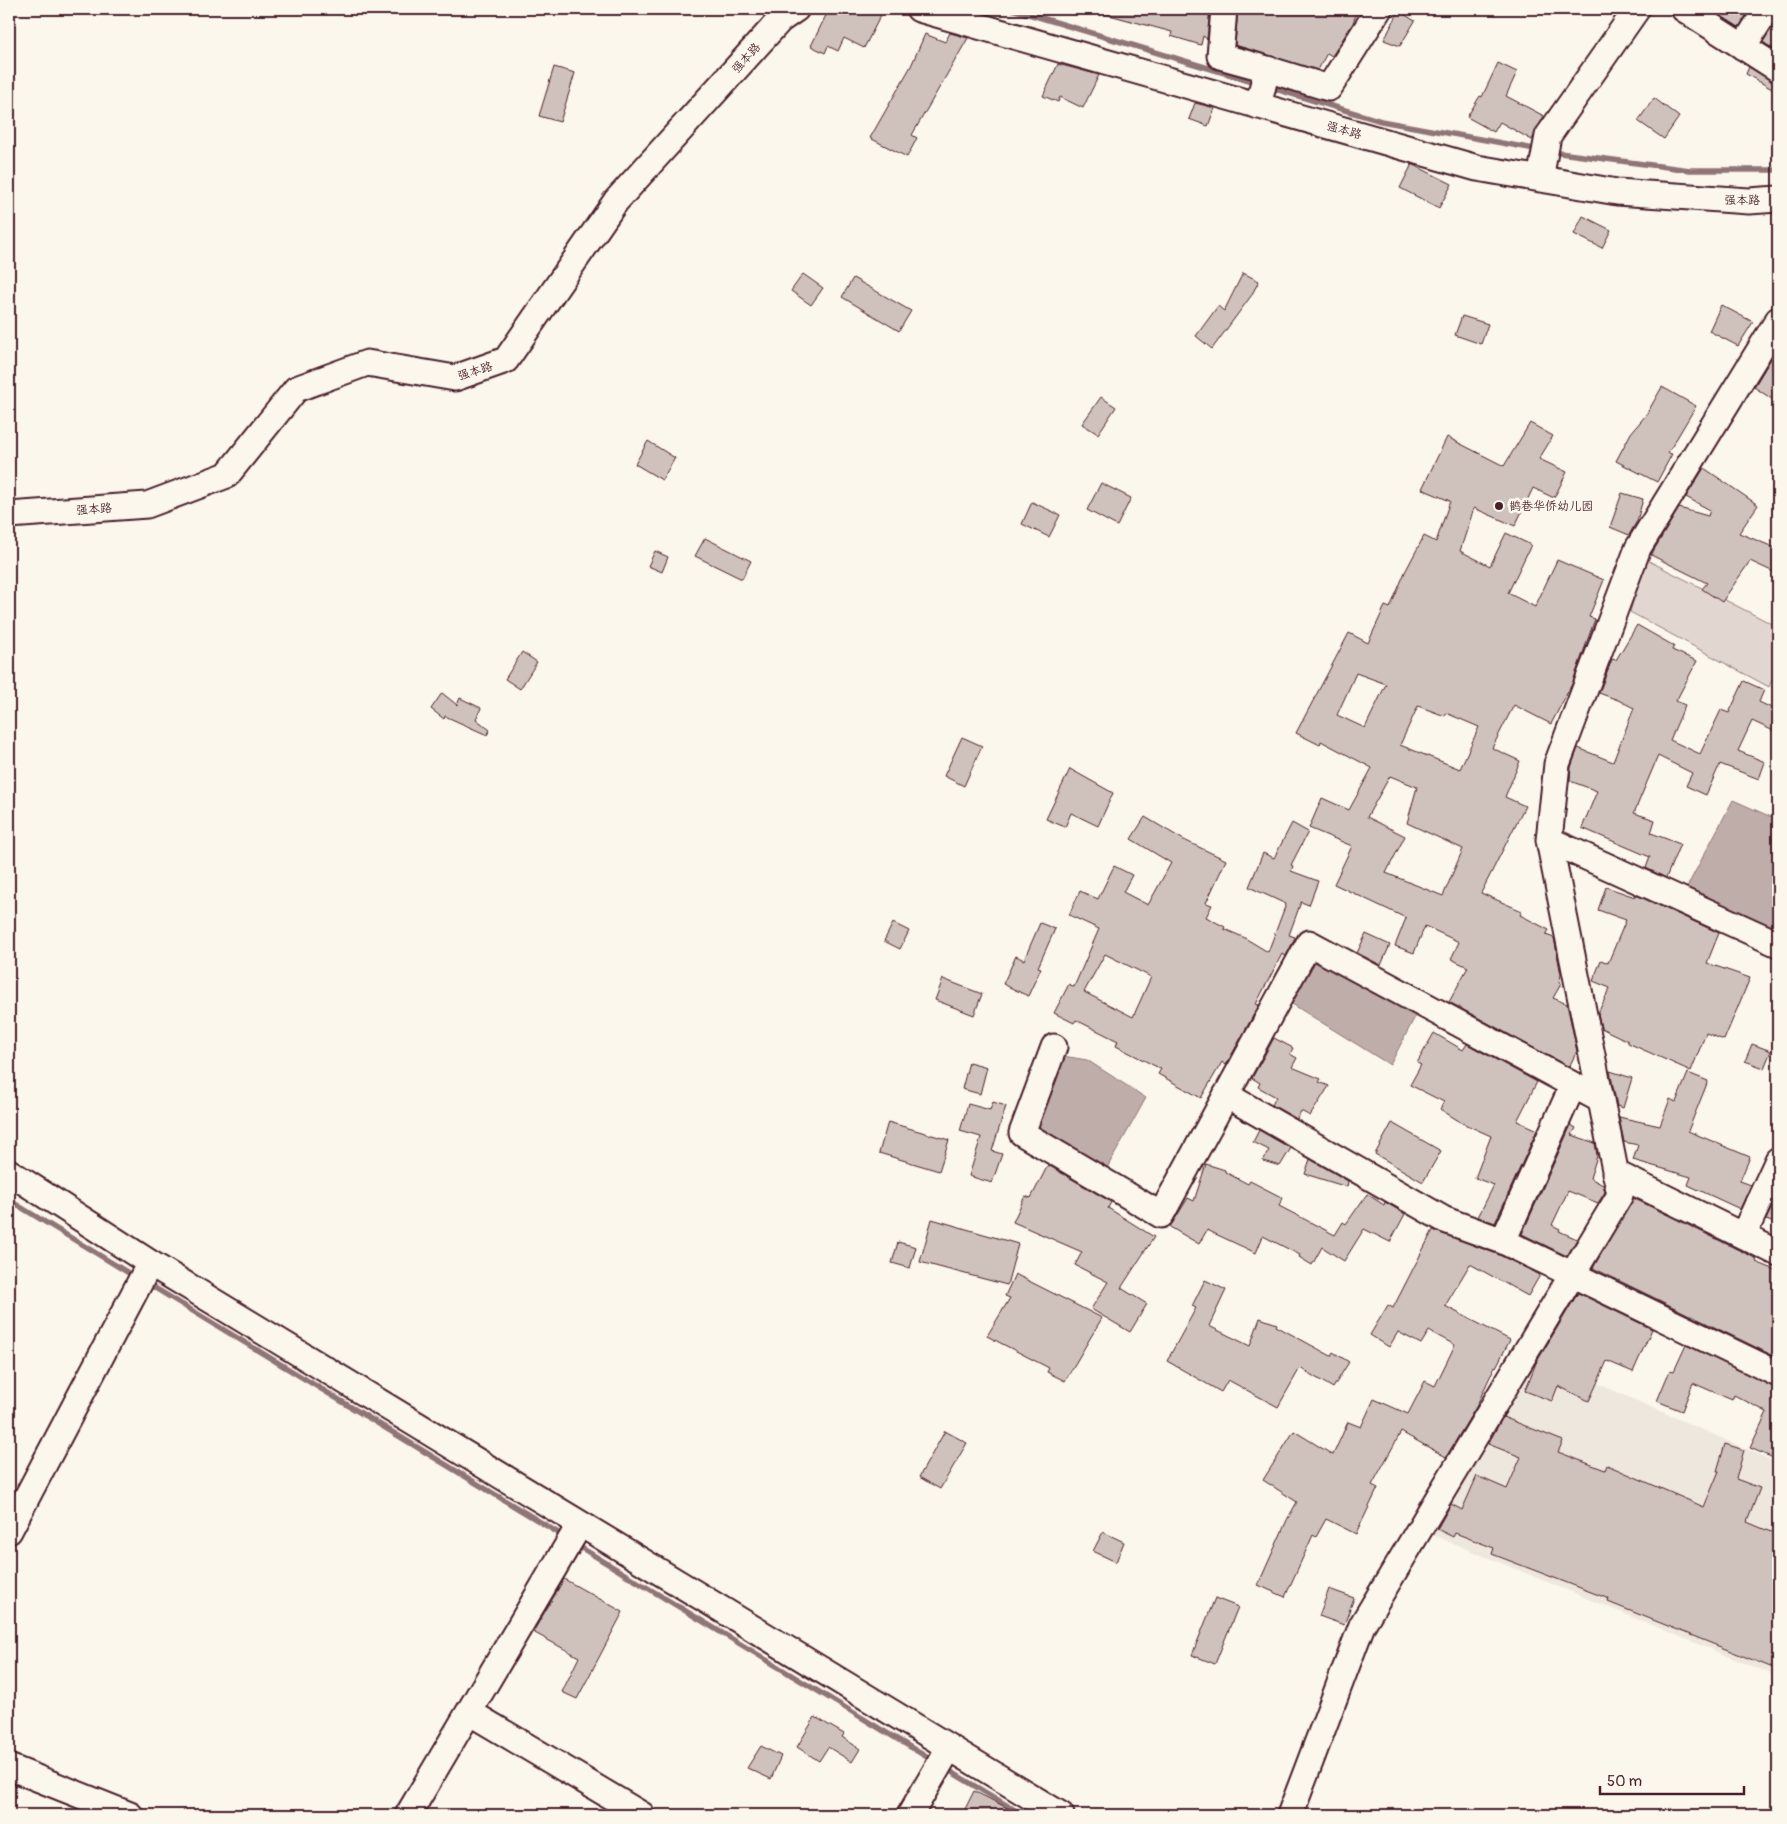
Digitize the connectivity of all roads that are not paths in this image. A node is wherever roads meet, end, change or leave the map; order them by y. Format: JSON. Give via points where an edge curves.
{"nodes":[{"id":1,"x":796,"y":9,"type":"edge"},
{"id":2,"x":920,"y":9,"type":"edge"},
{"id":3,"x":1224,"y":9,"type":"edge"},
{"id":4,"x":1379,"y":9,"type":"edge"},
{"id":5,"x":1637,"y":9,"type":"edge"},
{"id":6,"x":1684,"y":9,"type":"edge"},
{"id":7,"x":1767,"y":9,"type":"edge"},
{"id":8,"x":1743,"y":47,"type":"junction"},
{"id":9,"x":1778,"y":69,"type":"edge"},
{"id":10,"x":1263,"y":86,"type":"junction"},
{"id":11,"x":1543,"y":160,"type":"junction"},
{"id":12,"x":1778,"y":199,"type":"edge"},
{"id":13,"x":1778,"y":320,"type":"edge"},
{"id":14,"x":9,"y":515,"type":"edge"},
{"id":15,"x":1549,"y":840,"type":"junction"},
{"id":16,"x":1778,"y":944,"type":"edge"},
{"id":17,"x":1054,"y":1046,"type":"dead end"},
{"id":18,"x":1573,"y":1085,"type":"junction"},
{"id":19,"x":1226,"y":1095,"type":"junction"},
{"id":20,"x":1601,"y":1100,"type":"junction"},
{"id":21,"x":1778,"y":1160,"type":"edge"},
{"id":22,"x":9,"y":1172,"type":"edge"},
{"id":23,"x":1615,"y":1172,"type":"junction"},
{"id":24,"x":1743,"y":1236,"type":"junction"},
{"id":25,"x":1503,"y":1241,"type":"junction"},
{"id":26,"x":1778,"y":1253,"type":"edge"},
{"id":27,"x":150,"y":1263,"type":"junction"},
{"id":28,"x":1573,"y":1274,"type":"junction"},
{"id":29,"x":1778,"y":1374,"type":"edge"},
{"id":30,"x":9,"y":1531,"type":"edge"},
{"id":31,"x":573,"y":1535,"type":"junction"},
{"id":32,"x":469,"y":1712,"type":"junction"},
{"id":33,"x":942,"y":1759,"type":"junction"},
{"id":34,"x":9,"y":1767,"type":"edge"},
{"id":35,"x":130,"y":1815,"type":"edge"},
{"id":36,"x":408,"y":1815,"type":"edge"},
{"id":37,"x":642,"y":1815,"type":"edge"},
{"id":38,"x":910,"y":1815,"type":"edge"},
{"id":39,"x":1061,"y":1815,"type":"edge"},
{"id":40,"x":1290,"y":1815,"type":"edge"}],
"edges":[{"from":1,"to":14,"type":"street","name":"强本路","via":[[780,20],[616,201],[506,360],[455,378],[367,363],[296,389],[227,475],[147,504]]},
{"from":2,"to":10,"type":"street","name":"强本路"},
{"from":3,"to":10,"type":"street","via":[[1220,56]]},
{"from":4,"to":10,"type":"street","via":[[1329,88]]},
{"from":5,"to":11,"type":"street","via":[[1548,136]]},
{"from":6,"to":8,"type":"street"},
{"from":7,"to":8,"type":"street"},
{"from":8,"to":9,"type":"street"},
{"from":10,"to":11,"type":"street","name":"强本路","via":[[1477,168]]},
{"from":11,"to":12,"type":"street","name":"强本路","via":[[1617,192],[1749,201]]},
{"from":13,"to":15,"type":"street","via":[[1638,548],[1557,764]]},
{"from":15,"to":16,"type":"street"},
{"from":15,"to":20,"type":"street"},
{"from":17,"to":19,"type":"street","via":[[1022,1133],[1161,1215]]},
{"from":18,"to":19,"type":"street","via":[[1309,943]]},
{"from":18,"to":20,"type":"street"},
{"from":18,"to":25,"type":"street"},
{"from":19,"to":25,"type":"street","via":[[1445,1220]]},
{"from":20,"to":23,"type":"street"},
{"from":21,"to":24,"type":"street"},
{"from":22,"to":27,"type":"street"},
{"from":23,"to":24,"type":"street"},
{"from":23,"to":28,"type":"street","via":[[1620,1195]]},
{"from":24,"to":26,"type":"street"},
{"from":25,"to":28,"type":"street"},
{"from":27,"to":30,"type":"street"},
{"from":27,"to":31,"type":"street"},
{"from":28,"to":29,"type":"street"},
{"from":28,"to":40,"type":"street","via":[[1362,1624]]},
{"from":31,"to":32,"type":"street"},
{"from":31,"to":33,"type":"street"},
{"from":32,"to":36,"type":"street"},
{"from":32,"to":37,"type":"street"},
{"from":33,"to":38,"type":"street"},
{"from":33,"to":39,"type":"street"},
{"from":34,"to":35,"type":"street"}]}
